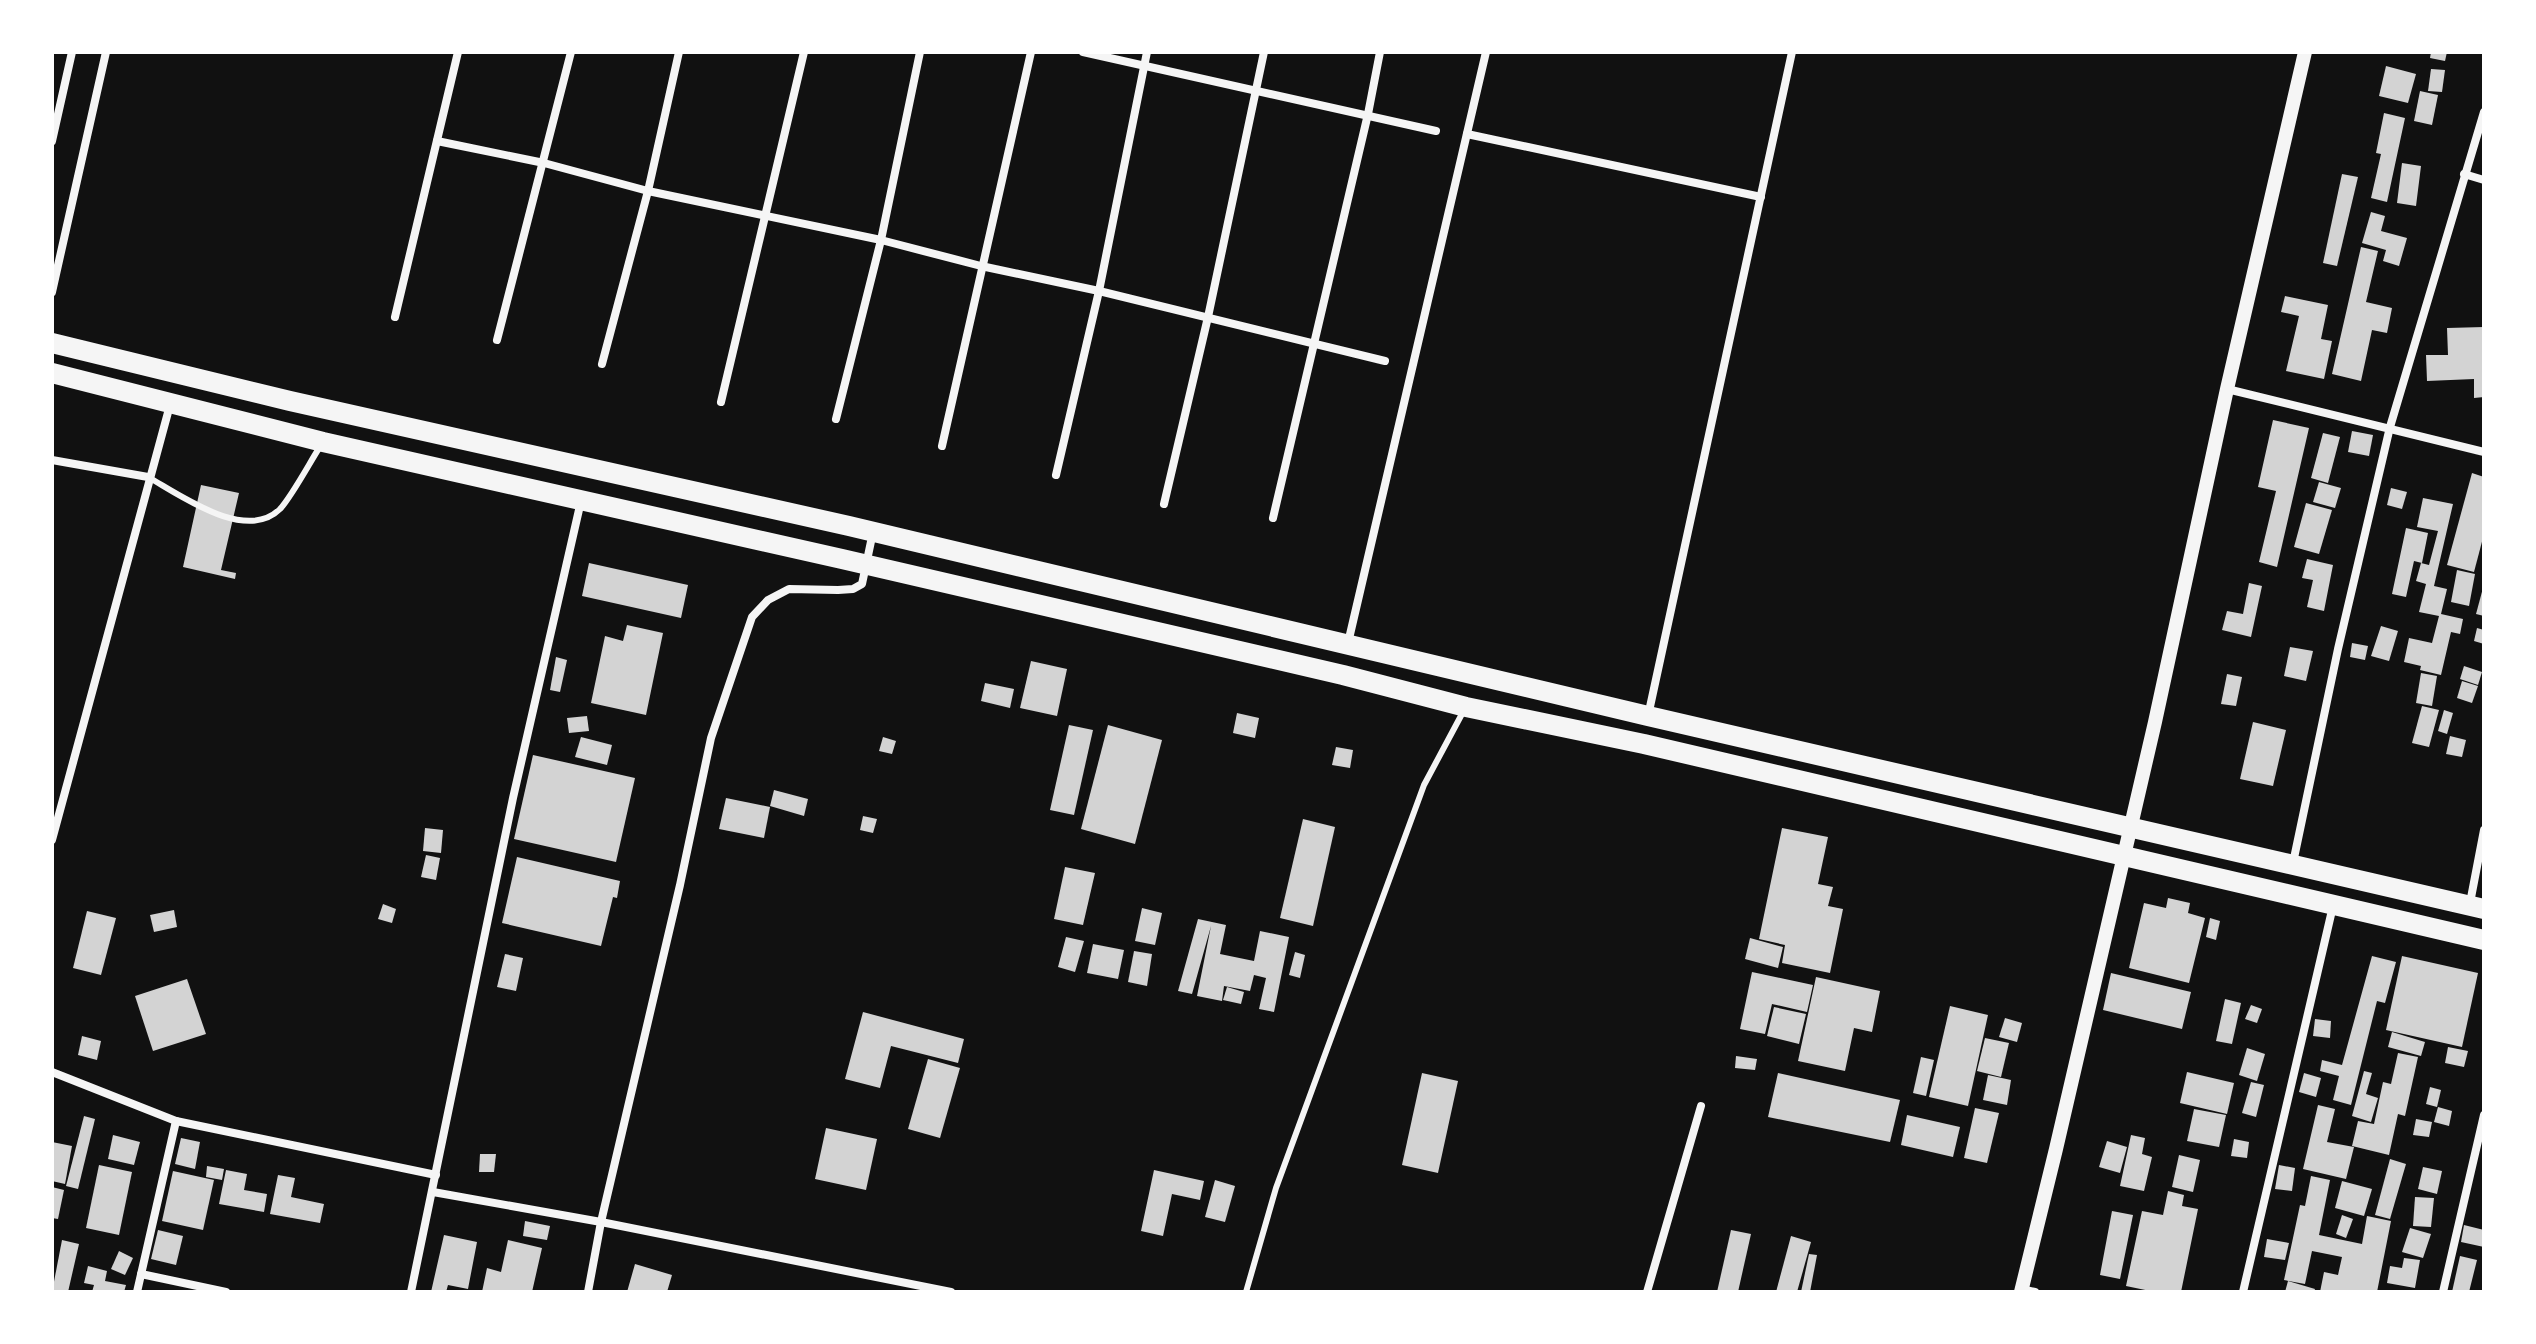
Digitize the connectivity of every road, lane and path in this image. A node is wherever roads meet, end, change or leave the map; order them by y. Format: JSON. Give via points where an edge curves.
{"nodes":[{"id":1,"x":72,"y":52,"type":"edge"},
{"id":2,"x":106,"y":52,"type":"edge"},
{"id":3,"x":458,"y":52,"type":"edge"},
{"id":4,"x":571,"y":52,"type":"edge"},
{"id":5,"x":679,"y":52,"type":"edge"},
{"id":6,"x":804,"y":52,"type":"edge"},
{"id":7,"x":920,"y":52,"type":"edge"},
{"id":8,"x":1031,"y":52,"type":"edge"},
{"id":9,"x":1083,"y":52,"type":"edge"},
{"id":10,"x":1147,"y":52,"type":"edge"},
{"id":11,"x":1264,"y":52,"type":"edge"},
{"id":12,"x":1380,"y":52,"type":"edge"},
{"id":13,"x":1486,"y":52,"type":"edge"},
{"id":14,"x":1792,"y":52,"type":"edge"},
{"id":15,"x":2305,"y":52,"type":"edge"},
{"id":16,"x":1144,"y":65,"type":"junction"},
{"id":17,"x":1255,"y":89,"type":"junction"},
{"id":18,"x":2484,"y":112,"type":"edge"},
{"id":19,"x":1368,"y":114,"type":"junction"},
{"id":20,"x":1436,"y":131,"type":"dead end"},
{"id":21,"x":1467,"y":134,"type":"junction"},
{"id":22,"x":52,"y":141,"type":"edge"},
{"id":23,"x":437,"y":141,"type":"junction"},
{"id":24,"x":544,"y":163,"type":"junction"},
{"id":25,"x":2464,"y":174,"type":"junction"},
{"id":26,"x":2484,"y":180,"type":"edge"},
{"id":27,"x":648,"y":191,"type":"junction"},
{"id":28,"x":1761,"y":197,"type":"junction"},
{"id":29,"x":764,"y":215,"type":"junction"},
{"id":30,"x":881,"y":240,"type":"junction"},
{"id":31,"x":981,"y":266,"type":"junction"},
{"id":32,"x":1099,"y":291,"type":"junction"},
{"id":33,"x":52,"y":292,"type":"edge"},
{"id":34,"x":395,"y":317,"type":"dead end"},
{"id":35,"x":1208,"y":317,"type":"junction"},
{"id":36,"x":497,"y":340,"type":"dead end"},
{"id":37,"x":52,"y":343,"type":"edge"},
{"id":38,"x":1313,"y":343,"type":"junction"},
{"id":39,"x":1385,"y":361,"type":"dead end"},
{"id":40,"x":602,"y":364,"type":"dead end"},
{"id":41,"x":52,"y":373,"type":"edge"},
{"id":42,"x":2227,"y":389,"type":"junction"},
{"id":43,"x":721,"y":402,"type":"dead end"},
{"id":44,"x":170,"y":404,"type":"junction"},
{"id":45,"x":836,"y":419,"type":"dead end"},
{"id":46,"x":2390,"y":427,"type":"junction"},
{"id":47,"x":323,"y":442,"type":"junction"},
{"id":48,"x":942,"y":446,"type":"dead end"},
{"id":49,"x":2484,"y":452,"type":"edge"},
{"id":50,"x":52,"y":460,"type":"edge"},
{"id":51,"x":1056,"y":475,"type":"dead end"},
{"id":52,"x":148,"y":477,"type":"junction"},
{"id":53,"x":581,"y":500,"type":"junction"},
{"id":54,"x":1164,"y":504,"type":"dead end"},
{"id":55,"x":1273,"y":518,"type":"dead end"},
{"id":56,"x":873,"y":532,"type":"junction"},
{"id":57,"x":867,"y":564,"type":"junction"},
{"id":58,"x":1348,"y":645,"type":"junction"},
{"id":59,"x":1466,"y":707,"type":"junction"},
{"id":60,"x":1648,"y":716,"type":"junction"},
{"id":61,"x":2130,"y":827,"type":"junction"},
{"id":62,"x":2484,"y":830,"type":"edge"},
{"id":63,"x":52,"y":840,"type":"edge"},
{"id":64,"x":2124,"y":855,"type":"junction"},
{"id":65,"x":2293,"y":865,"type":"junction"},
{"id":66,"x":2333,"y":905,"type":"junction"},
{"id":67,"x":2477,"y":908,"type":"edge"},
{"id":68,"x":2484,"y":940,"type":"edge"},
{"id":69,"x":52,"y":1072,"type":"edge"},
{"id":70,"x":1701,"y":1106,"type":"dead end"},
{"id":71,"x":2484,"y":1115,"type":"edge"},
{"id":72,"x":176,"y":1121,"type":"junction"},
{"id":73,"x":436,"y":1175,"type":"junction"},
{"id":74,"x":433,"y":1192,"type":"junction"},
{"id":75,"x":601,"y":1222,"type":"junction"},
{"id":76,"x":141,"y":1274,"type":"junction"},
{"id":77,"x":928,"y":1290,"type":"edge"},
{"id":78,"x":2026,"y":1291,"type":"edge"},
{"id":79,"x":137,"y":1292,"type":"edge"},
{"id":80,"x":226,"y":1292,"type":"edge"},
{"id":81,"x":411,"y":1292,"type":"edge"},
{"id":82,"x":588,"y":1292,"type":"edge"},
{"id":83,"x":951,"y":1292,"type":"edge"},
{"id":84,"x":1246,"y":1292,"type":"edge"},
{"id":85,"x":1647,"y":1292,"type":"edge"},
{"id":86,"x":2243,"y":1292,"type":"edge"},
{"id":87,"x":2443,"y":1292,"type":"edge"}],
"edges":[{"from":1,"to":22,"type":"street"},
{"from":2,"to":33,"type":"street"},
{"from":3,"to":23,"type":"street"},
{"from":4,"to":24,"type":"street"},
{"from":5,"to":27,"type":"street"},
{"from":6,"to":29,"type":"street"},
{"from":7,"to":30,"type":"street"},
{"from":8,"to":31,"type":"street"},
{"from":9,"to":16,"type":"street"},
{"from":10,"to":16,"type":"street"},
{"from":11,"to":17,"type":"street"},
{"from":12,"to":19,"type":"street"},
{"from":13,"to":21,"type":"street"},
{"from":14,"to":28,"type":"street"},
{"from":15,"to":42,"type":"street"},
{"from":16,"to":17,"type":"street"},
{"from":16,"to":32,"type":"street"},
{"from":17,"to":19,"type":"street"},
{"from":17,"to":35,"type":"street"},
{"from":18,"to":25,"type":"street"},
{"from":19,"to":20,"type":"street"},
{"from":19,"to":38,"type":"street"},
{"from":21,"to":28,"type":"street"},
{"from":21,"to":58,"type":"street"},
{"from":23,"to":24,"type":"street"},
{"from":23,"to":34,"type":"street"},
{"from":24,"to":27,"type":"street"},
{"from":24,"to":36,"type":"street"},
{"from":25,"to":26,"type":"street"},
{"from":25,"to":46,"type":"street"},
{"from":27,"to":29,"type":"street"},
{"from":27,"to":40,"type":"street"},
{"from":28,"to":60,"type":"street"},
{"from":29,"to":30,"type":"street"},
{"from":29,"to":43,"type":"street"},
{"from":30,"to":31,"type":"street"},
{"from":30,"to":45,"type":"street"},
{"from":31,"to":32,"type":"street"},
{"from":31,"to":48,"type":"street"},
{"from":32,"to":35,"type":"street"},
{"from":32,"to":51,"type":"street"},
{"from":35,"to":38,"type":"street"},
{"from":35,"to":54,"type":"street"},
{"from":37,"to":56,"type":"main road"},
{"from":38,"to":39,"type":"street"},
{"from":38,"to":55,"type":"street"},
{"from":41,"to":44,"type":"main road"},
{"from":42,"to":46,"type":"street"},
{"from":42,"to":61,"type":"street"},
{"from":44,"to":47,"type":"main road"},
{"from":44,"to":52,"type":"street"},
{"from":46,"to":49,"type":"street"},
{"from":46,"to":65,"type":"street"},
{"from":47,"to":52,"type":"lane","via":[[279,510],[256,521],[220,517]]},
{"from":47,"to":53,"type":"main road"},
{"from":50,"to":52,"type":"street"},
{"from":52,"to":63,"type":"street"},
{"from":53,"to":57,"type":"main road"},
{"from":53,"to":73,"type":"street"},
{"from":56,"to":57,"type":"street"},
{"from":56,"to":58,"type":"main road"},
{"from":57,"to":59,"type":"main road"},
{"from":57,"to":75,"type":"street","via":[[862,584],[853,589],[789,589],[752,617],[711,738]]},
{"from":58,"to":60,"type":"main road"},
{"from":59,"to":64,"type":"main road"},
{"from":59,"to":84,"type":"lane","via":[[1424,785],[1276,1188]]},
{"from":60,"to":61,"type":"main road"},
{"from":61,"to":64,"type":"street"},
{"from":61,"to":65,"type":"main road"},
{"from":62,"to":67,"type":"street"},
{"from":64,"to":66,"type":"main road"},
{"from":64,"to":78,"type":"street"},
{"from":65,"to":67,"type":"main road"},
{"from":66,"to":68,"type":"main road"},
{"from":66,"to":86,"type":"street"},
{"from":69,"to":72,"type":"street"},
{"from":70,"to":85,"type":"street"},
{"from":71,"to":87,"type":"street"},
{"from":72,"to":73,"type":"street"},
{"from":72,"to":76,"type":"street"},
{"from":73,"to":74,"type":"street"},
{"from":74,"to":75,"type":"street"},
{"from":74,"to":81,"type":"street"},
{"from":75,"to":77,"type":"street"},
{"from":75,"to":82,"type":"street"},
{"from":76,"to":79,"type":"street"},
{"from":76,"to":80,"type":"street"},
{"from":77,"to":83,"type":"street"}]}
